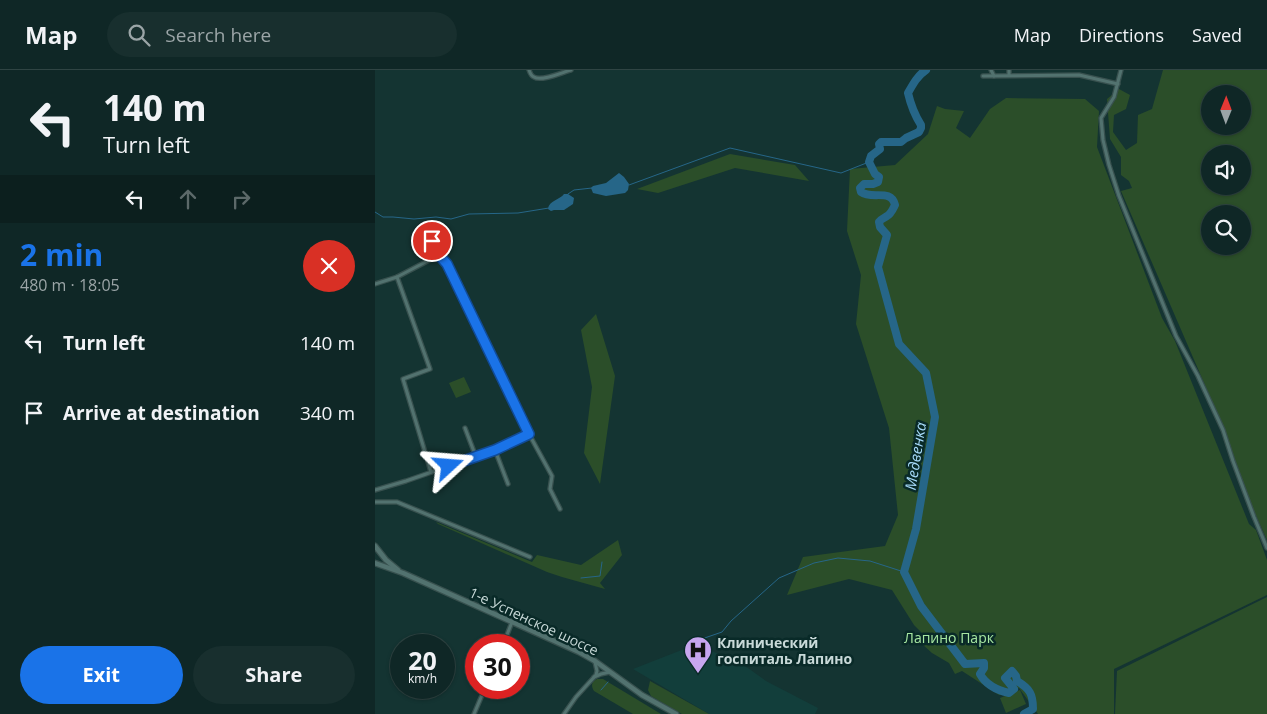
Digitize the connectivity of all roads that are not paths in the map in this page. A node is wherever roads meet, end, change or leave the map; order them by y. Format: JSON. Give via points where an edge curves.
{"nodes":[{"id":1,"x":529,"y":70,"type":"edge"},
{"id":2,"x":571,"y":70,"type":"edge"},
{"id":3,"x":991,"y":70,"type":"edge"},
{"id":4,"x":1009,"y":70,"type":"edge"},
{"id":5,"x":1121,"y":70,"type":"edge"},
{"id":6,"x":1009,"y":75,"type":"junction"},
{"id":7,"x":983,"y":76,"type":"dead end"},
{"id":8,"x":993,"y":76,"type":"junction"},
{"id":9,"x":1118,"y":84,"type":"junction"},
{"id":10,"x":432,"y":241,"type":"dead end"},
{"id":11,"x":439,"y":255,"type":"junction"},
{"id":12,"x":397,"y":277,"type":"junction"},
{"id":13,"x":375,"y":284,"type":"edge"},
{"id":14,"x":465,"y":428,"type":"dead end"},
{"id":15,"x":529,"y":434,"type":"junction"},
{"id":16,"x":495,"y":450,"type":"junction"},
{"id":17,"x":476,"y":457,"type":"junction"},
{"id":18,"x":431,"y":472,"type":"junction"},
{"id":19,"x":508,"y":484,"type":"dead end"},
{"id":20,"x":375,"y":490,"type":"edge"},
{"id":21,"x":375,"y":502,"type":"edge"},
{"id":22,"x":560,"y":509,"type":"dead end"},
{"id":23,"x":375,"y":547,"type":"edge"},
{"id":24,"x":1267,"y":548,"type":"edge"},
{"id":25,"x":375,"y":554,"type":"edge"},
{"id":26,"x":530,"y":557,"type":"dead end"},
{"id":27,"x":375,"y":563,"type":"edge"},
{"id":28,"x":403,"y":574,"type":"junction"},
{"id":29,"x":512,"y":622,"type":"junction"},
{"id":30,"x":507,"y":634,"type":"edge"},
{"id":31,"x":595,"y":661,"type":"junction"},
{"id":32,"x":609,"y":672,"type":"junction"},
{"id":33,"x":594,"y":677,"type":"junction"},
{"id":34,"x":480,"y":699,"type":"edge"},
{"id":35,"x":474,"y":714,"type":"edge"},
{"id":36,"x":564,"y":714,"type":"edge"},
{"id":37,"x":676,"y":714,"type":"edge"}],
"edges":[{"from":1,"to":2,"type":"street","via":[[539,79]]},
{"from":3,"to":8,"type":"street"},
{"from":4,"to":6,"type":"street"},
{"from":5,"to":9,"type":"street"},
{"from":6,"to":8,"type":"street"},
{"from":6,"to":9,"type":"street","via":[[1079,75]]},
{"from":7,"to":8,"type":"street"},
{"from":9,"to":24,"type":"street","via":[[1101,124],[1119,196],[1176,336],[1223,430]]},
{"from":10,"to":11,"type":"street"},
{"from":11,"to":12,"type":"street"},
{"from":11,"to":15,"type":"street","via":[[447,264]]},
{"from":12,"to":13,"type":"street"},
{"from":12,"to":18,"type":"street","via":[[430,369],[403,379]]},
{"from":14,"to":17,"type":"street"},
{"from":15,"to":16,"type":"street"},
{"from":15,"to":22,"type":"street","via":[[552,476],[550,489]]},
{"from":16,"to":17,"type":"street"},
{"from":16,"to":19,"type":"street"},
{"from":17,"to":18,"type":"street"},
{"from":18,"to":20,"type":"street"},
{"from":21,"to":26,"type":"street","via":[[397,502]]},
{"from":23,"to":25,"type":"main road","name":"1-е Успенское шоссе"},
{"from":23,"to":28,"type":"main road","name":"1-е Успенское шоссе"},
{"from":27,"to":28,"type":"main road","name":"1-е Успенское шоссе"},
{"from":28,"to":29,"type":"main road","name":"1-е Успенское шоссе"},
{"from":29,"to":30,"type":"street"},
{"from":29,"to":31,"type":"main road","name":"1-е Успенское шоссе"},
{"from":31,"to":32,"type":"main road","name":"1-е Успенское шоссе"},
{"from":31,"to":33,"type":"street","via":[[597,671]]},
{"from":32,"to":33,"type":"street"},
{"from":32,"to":37,"type":"main road","name":"1-е Успенское шоссе"},
{"from":33,"to":36,"type":"street"},
{"from":34,"to":35,"type":"street"}]}
